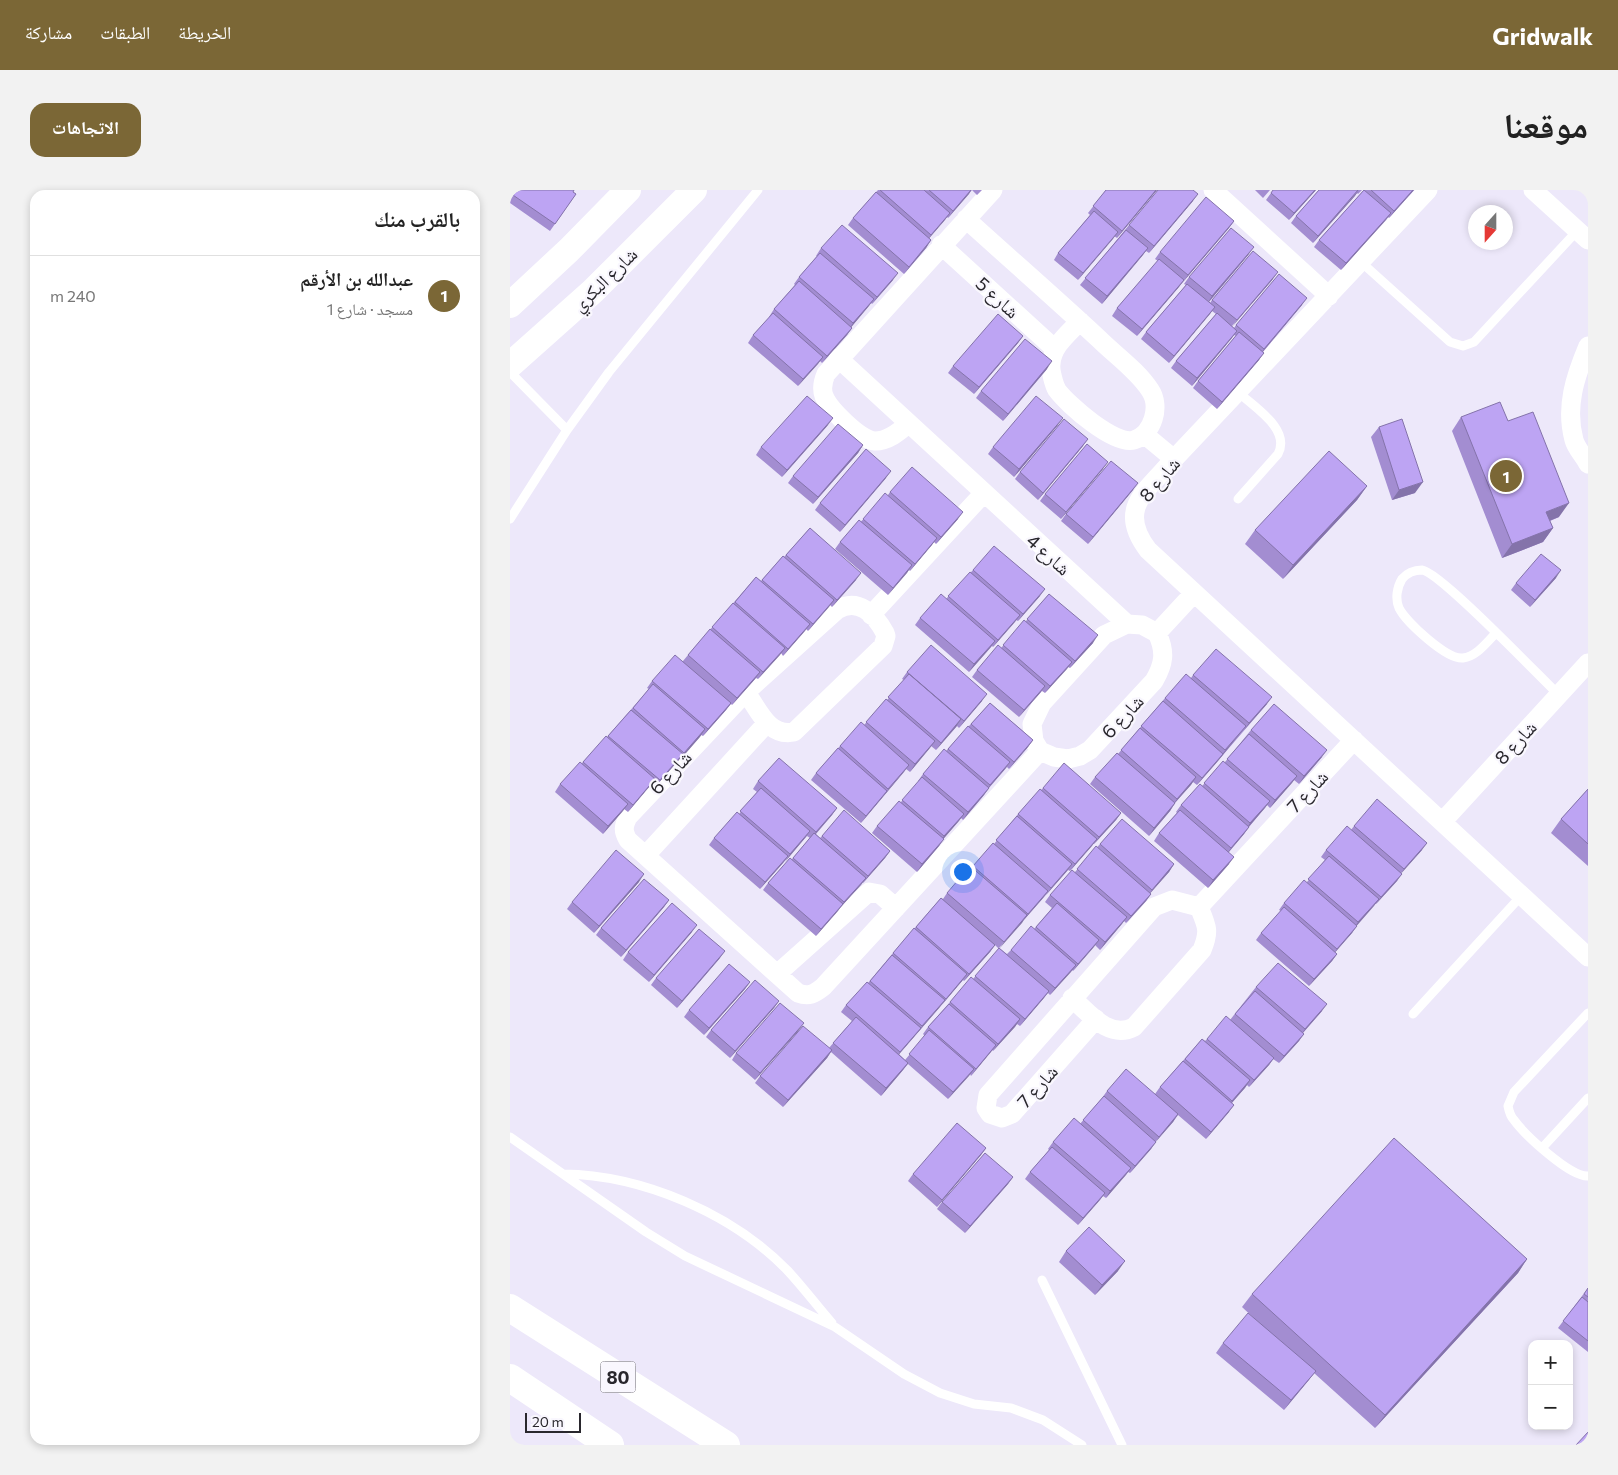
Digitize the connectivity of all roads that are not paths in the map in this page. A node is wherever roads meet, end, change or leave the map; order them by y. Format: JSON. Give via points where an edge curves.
{"nodes":[{"id":1,"x":628,"y":190,"type":"edge"},
{"id":2,"x":694,"y":190,"type":"edge"},
{"id":3,"x":758,"y":190,"type":"edge"},
{"id":4,"x":993,"y":190,"type":"edge"},
{"id":5,"x":1213,"y":190,"type":"edge"},
{"id":6,"x":1428,"y":190,"type":"edge"},
{"id":7,"x":1533,"y":190,"type":"edge"},
{"id":8,"x":966,"y":219,"type":"junction"},
{"id":9,"x":1583,"y":235,"type":"edge"},
{"id":10,"x":941,"y":245,"type":"junction"},
{"id":11,"x":1361,"y":262,"type":"junction"},
{"id":12,"x":1329,"y":296,"type":"junction"},
{"id":13,"x":510,"y":305,"type":"edge"},
{"id":14,"x":1080,"y":321,"type":"junction"},
{"id":15,"x":1588,"y":346,"type":"edge"},
{"id":16,"x":1055,"y":348,"type":"junction"},
{"id":17,"x":838,"y":358,"type":"junction"},
{"id":18,"x":510,"y":365,"type":"edge"},
{"id":19,"x":510,"y":372,"type":"edge"},
{"id":20,"x":1238,"y":392,"type":"junction"},
{"id":21,"x":908,"y":424,"type":"junction"},
{"id":22,"x":567,"y":430,"type":"junction"},
{"id":23,"x":1145,"y":435,"type":"junction"},
{"id":24,"x":1174,"y":459,"type":"junction"},
{"id":25,"x":1588,"y":464,"type":"edge"},
{"id":26,"x":983,"y":494,"type":"junction"},
{"id":27,"x":1238,"y":500,"type":"dead end"},
{"id":28,"x":510,"y":519,"type":"edge"},
{"id":29,"x":1194,"y":593,"type":"junction"},
{"id":30,"x":871,"y":615,"type":"junction"},
{"id":31,"x":1127,"y":624,"type":"junction"},
{"id":32,"x":1157,"y":633,"type":"junction"},
{"id":33,"x":1496,"y":634,"type":"junction"},
{"id":34,"x":1588,"y":663,"type":"edge"},
{"id":35,"x":746,"y":692,"type":"junction"},
{"id":36,"x":1558,"y":695,"type":"junction"},
{"id":37,"x":767,"y":723,"type":"junction"},
{"id":38,"x":1354,"y":740,"type":"junction"},
{"id":39,"x":1040,"y":751,"type":"junction"},
{"id":40,"x":1443,"y":821,"type":"junction"},
{"id":41,"x":646,"y":855,"type":"junction"},
{"id":42,"x":1522,"y":895,"type":"junction"},
{"id":43,"x":896,"y":908,"type":"junction"},
{"id":44,"x":1199,"y":908,"type":"junction"},
{"id":45,"x":1588,"y":957,"type":"edge"},
{"id":46,"x":778,"y":974,"type":"junction"},
{"id":47,"x":1072,"y":998,"type":"junction"},
{"id":48,"x":1588,"y":1013,"type":"edge"},
{"id":49,"x":1413,"y":1014,"type":"dead end"},
{"id":50,"x":1096,"y":1019,"type":"junction"},
{"id":51,"x":1588,"y":1098,"type":"edge"},
{"id":52,"x":510,"y":1137,"type":"edge"},
{"id":53,"x":1543,"y":1148,"type":"junction"},
{"id":54,"x":562,"y":1174,"type":"junction"},
{"id":55,"x":1588,"y":1176,"type":"edge"},
{"id":56,"x":1042,"y":1280,"type":"dead end"},
{"id":57,"x":510,"y":1308,"type":"edge"},
{"id":58,"x":835,"y":1327,"type":"junction"},
{"id":59,"x":510,"y":1378,"type":"edge"},
{"id":60,"x":610,"y":1445,"type":"edge"},
{"id":61,"x":726,"y":1445,"type":"edge"},
{"id":62,"x":1082,"y":1445,"type":"edge"},
{"id":63,"x":1122,"y":1445,"type":"edge"}],
"edges":[{"from":1,"to":13,"type":"main road"},
{"from":2,"to":18,"type":"main road","name":"شارع البكري","via":[[593,291]]},
{"from":3,"to":22,"type":"lane","via":[[609,372]]},
{"from":4,"to":8,"type":"street"},
{"from":5,"to":12,"type":"street"},
{"from":6,"to":11,"type":"street","name":"شارع 8"},
{"from":7,"to":9,"type":"street"},
{"from":8,"to":10,"type":"street"},
{"from":8,"to":14,"type":"street","name":"شارع 5"},
{"from":9,"to":11,"type":"lane","via":[[1474,342],[1463,346],[1450,342]]},
{"from":10,"to":16,"type":"street","name":"شارع 5"},
{"from":10,"to":17,"type":"street"},
{"from":11,"to":12,"type":"street","name":"شارع 8"},
{"from":12,"to":20,"type":"street","name":"شارع 8"},
{"from":14,"to":16,"type":"street"},
{"from":14,"to":23,"type":"street","name":"شارع 5","via":[[1151,390],[1156,408]]},
{"from":15,"to":25,"type":"street","via":[[1569,405],[1574,441]]},
{"from":16,"to":23,"type":"street","via":[[1050,366],[1056,389],[1102,432],[1132,441]]},
{"from":17,"to":21,"type":"street","name":"شارع 4"},
{"from":17,"to":21,"type":"street","via":[[822,384],[831,407],[844,420],[864,438],[875,441],[897,434]]},
{"from":19,"to":22,"type":"lane"},
{"from":20,"to":24,"type":"street","name":"شارع 8"},
{"from":20,"to":27,"type":"lane","via":[[1282,437],[1278,454]]},
{"from":21,"to":26,"type":"street","name":"شارع 4"},
{"from":22,"to":28,"type":"lane"},
{"from":23,"to":24,"type":"street"},
{"from":24,"to":29,"type":"street","name":"شارع 8","via":[[1136,504],[1133,519],[1137,536],[1148,550]]},
{"from":26,"to":30,"type":"street"},
{"from":26,"to":31,"type":"street","name":"شارع 4"},
{"from":29,"to":32,"type":"street"},
{"from":29,"to":38,"type":"street","name":"شارع 8"},
{"from":30,"to":35,"type":"street","name":"شارع 6","via":[[857,605],[848,604],[837,610]]},
{"from":30,"to":37,"type":"street","name":"شارع 6","via":[[886,633],[882,646],[794,732],[780,733]]},
{"from":31,"to":32,"type":"street","name":"شارع 4","via":[[1142,625]]},
{"from":31,"to":39,"type":"street","via":[[1104,635],[1042,703],[1032,724],[1034,741]]},
{"from":32,"to":39,"type":"street","name":"شارع 6","via":[[1163,645],[1161,669],[1154,681],[1090,750],[1068,759]]},
{"from":33,"to":33,"type":"lane","via":[[1428,571],[1416,570],[1405,575],[1399,584],[1398,606],[1404,616],[1452,657],[1471,656]]},
{"from":33,"to":36,"type":"lane"},
{"from":34,"to":36,"type":"street","name":"شارع 8"},
{"from":35,"to":37,"type":"street"},
{"from":35,"to":41,"type":"street","name":"شارع 6","via":[[628,817],[624,832],[628,840]]},
{"from":36,"to":40,"type":"street","name":"شارع 8"},
{"from":37,"to":41,"type":"street","name":"شارع 6"},
{"from":38,"to":40,"type":"street","name":"شارع 8"},
{"from":38,"to":44,"type":"street","name":"شارع 7"},
{"from":39,"to":43,"type":"street","name":"شارع 6"},
{"from":40,"to":42,"type":"street","name":"شارع 8"},
{"from":41,"to":46,"type":"street","name":"شارع 6"},
{"from":42,"to":45,"type":"street","name":"شارع 8"},
{"from":42,"to":49,"type":"lane"},
{"from":43,"to":46,"type":"street","via":[[880,894],[869,892]]},
{"from":43,"to":46,"type":"street","name":"شارع 6","via":[[815,994],[806,996],[798,993]]},
{"from":44,"to":47,"type":"street","name":"شارع 7","via":[[1172,900],[1154,907]]},
{"from":44,"to":50,"type":"street","via":[[1208,935],[1202,950],[1134,1027],[1118,1031],[1108,1029]]},
{"from":47,"to":50,"type":"street"},
{"from":47,"to":50,"type":"street","name":"شارع 7","via":[[988,1095],[986,1108],[990,1114],[1002,1118],[1012,1114]]},
{"from":48,"to":53,"type":"lane","via":[[1510,1098],[1508,1106],[1513,1120]]},
{"from":51,"to":53,"type":"lane"},
{"from":52,"to":54,"type":"lane"},
{"from":53,"to":55,"type":"lane","via":[[1569,1170]]},
{"from":54,"to":58,"type":"lane","via":[[684,1256]]},
{"from":54,"to":58,"type":"lane","via":[[593,1174],[640,1184],[693,1205],[739,1231],[787,1270]]},
{"from":56,"to":63,"type":"lane"},
{"from":57,"to":61,"type":"highway","number":"80"},
{"from":58,"to":62,"type":"lane","via":[[904,1374],[940,1393],[974,1404],[1011,1408],[1043,1420]]},
{"from":59,"to":60,"type":"highway"}]}
